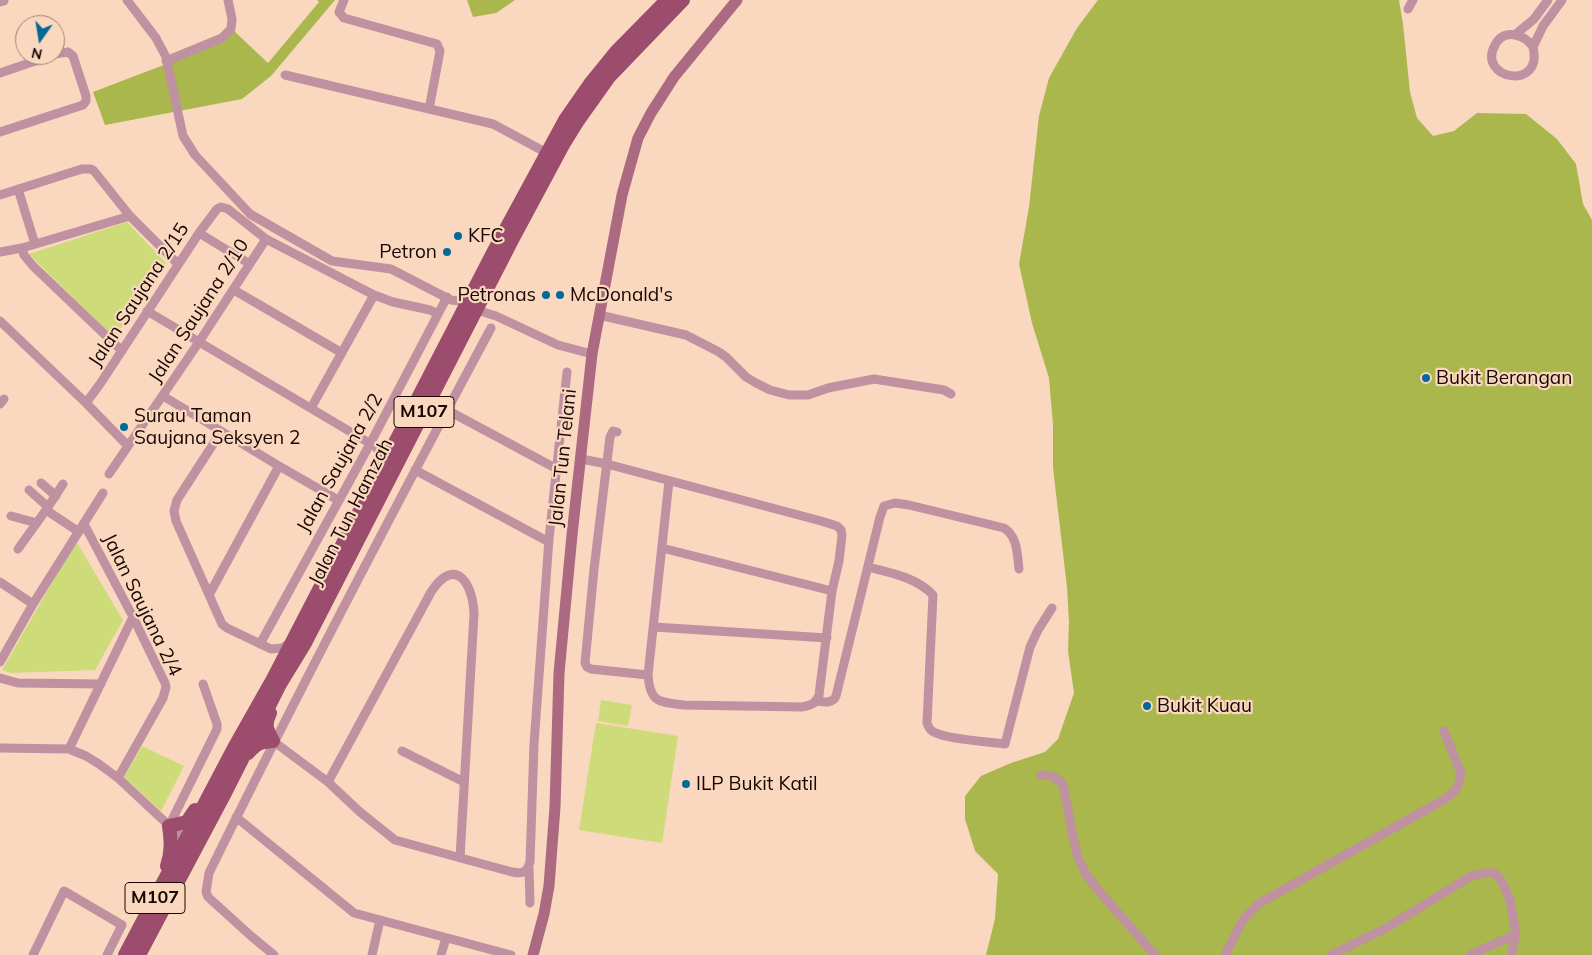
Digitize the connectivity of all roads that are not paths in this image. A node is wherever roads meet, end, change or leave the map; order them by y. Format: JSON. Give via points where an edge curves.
{"nodes":[{"id":1,"x":127,"y":0,"type":"edge"},
{"id":2,"x":228,"y":0,"type":"edge"},
{"id":3,"x":344,"y":0,"type":"edge"},
{"id":4,"x":667,"y":0,"type":"edge"},
{"id":5,"x":683,"y":0,"type":"edge"},
{"id":6,"x":737,"y":0,"type":"edge"},
{"id":7,"x":1548,"y":0,"type":"edge"},
{"id":8,"x":1562,"y":0,"type":"edge"},
{"id":9,"x":1516,"y":34,"type":"junction"},
{"id":10,"x":1533,"y":47,"type":"junction"},
{"id":11,"x":65,"y":53,"type":"edge"},
{"id":12,"x":166,"y":61,"type":"junction"},
{"id":13,"x":22,"y":65,"type":"edge"},
{"id":14,"x":0,"y":72,"type":"edge"},
{"id":15,"x":285,"y":76,"type":"dead end"},
{"id":16,"x":429,"y":110,"type":"junction"},
{"id":17,"x":0,"y":132,"type":"edge"},
{"id":18,"x":547,"y":153,"type":"junction"},
{"id":19,"x":18,"y":189,"type":"junction"},
{"id":20,"x":231,"y":194,"type":"junction"},
{"id":21,"x":0,"y":195,"type":"edge"},
{"id":22,"x":224,"y":208,"type":"junction"},
{"id":23,"x":130,"y":216,"type":"junction"},
{"id":24,"x":199,"y":233,"type":"junction"},
{"id":25,"x":266,"y":239,"type":"junction"},
{"id":26,"x":35,"y":244,"type":"junction"},
{"id":27,"x":22,"y":248,"type":"junction"},
{"id":28,"x":0,"y":252,"type":"edge"},
{"id":29,"x":178,"y":264,"type":"junction"},
{"id":30,"x":250,"y":264,"type":"junction"},
{"id":31,"x":234,"y":290,"type":"junction"},
{"id":32,"x":374,"y":295,"type":"junction"},
{"id":33,"x":470,"y":296,"type":"junction"},
{"id":34,"x":449,"y":298,"type":"junction"},
{"id":35,"x":476,"y":310,"type":"junction"},
{"id":36,"x":147,"y":311,"type":"junction"},
{"id":37,"x":438,"y":314,"type":"junction"},
{"id":38,"x":599,"y":314,"type":"junction"},
{"id":39,"x":458,"y":320,"type":"junction"},
{"id":40,"x":0,"y":321,"type":"edge"},
{"id":41,"x":491,"y":328,"type":"dead end"},
{"id":42,"x":200,"y":342,"type":"junction"},
{"id":43,"x":122,"y":351,"type":"junction"},
{"id":44,"x":342,"y":353,"type":"junction"},
{"id":45,"x":592,"y":354,"type":"junction"},
{"id":46,"x":567,"y":372,"type":"dead end"},
{"id":47,"x":952,"y":394,"type":"dead end"},
{"id":48,"x":163,"y":396,"type":"junction"},
{"id":49,"x":86,"y":403,"type":"junction"},
{"id":50,"x":312,"y":408,"type":"junction"},
{"id":51,"x":447,"y":410,"type":"junction"},
{"id":52,"x":221,"y":432,"type":"junction"},
{"id":53,"x":617,"y":432,"type":"dead end"},
{"id":54,"x":395,"y":442,"type":"junction"},
{"id":55,"x":373,"y":445,"type":"junction"},
{"id":56,"x":128,"y":446,"type":"junction"},
{"id":57,"x":581,"y":459,"type":"junction"},
{"id":58,"x":607,"y":464,"type":"junction"},
{"id":59,"x":279,"y":466,"type":"junction"},
{"id":60,"x":382,"y":467,"type":"junction"},
{"id":61,"x":557,"y":469,"type":"junction"},
{"id":62,"x":414,"y":470,"type":"junction"},
{"id":63,"x":109,"y":474,"type":"dead end"},
{"id":64,"x":669,"y":481,"type":"junction"},
{"id":65,"x":41,"y":483,"type":"dead end"},
{"id":66,"x":63,"y":484,"type":"dead end"},
{"id":67,"x":29,"y":490,"type":"dead end"},
{"id":68,"x":103,"y":493,"type":"dead end"},
{"id":69,"x":56,"y":496,"type":"junction"},
{"id":70,"x":338,"y":500,"type":"junction"},
{"id":71,"x":47,"y":509,"type":"junction"},
{"id":72,"x":11,"y":516,"type":"dead end"},
{"id":73,"x":36,"y":524,"type":"junction"},
{"id":74,"x":82,"y":528,"type":"junction"},
{"id":75,"x":549,"y":542,"type":"junction"},
{"id":76,"x":18,"y":548,"type":"dead end"},
{"id":77,"x":662,"y":548,"type":"junction"},
{"id":78,"x":868,"y":567,"type":"junction"},
{"id":79,"x":1019,"y":569,"type":"dead end"},
{"id":80,"x":0,"y":582,"type":"edge"},
{"id":81,"x":832,"y":591,"type":"junction"},
{"id":82,"x":209,"y":595,"type":"junction"},
{"id":83,"x":33,"y":604,"type":"junction"},
{"id":84,"x":1052,"y":608,"type":"dead end"},
{"id":85,"x":133,"y":617,"type":"junction"},
{"id":86,"x":654,"y":627,"type":"junction"},
{"id":87,"x":826,"y":638,"type":"junction"},
{"id":88,"x":291,"y":643,"type":"junction"},
{"id":89,"x":260,"y":644,"type":"junction"},
{"id":90,"x":305,"y":644,"type":"junction"},
{"id":91,"x":271,"y":649,"type":"junction"},
{"id":92,"x":0,"y":662,"type":"edge"},
{"id":93,"x":277,"y":670,"type":"junction"},
{"id":94,"x":648,"y":675,"type":"junction"},
{"id":95,"x":0,"y":678,"type":"edge"},
{"id":96,"x":101,"y":684,"type":"junction"},
{"id":97,"x":203,"y":684,"type":"dead end"},
{"id":98,"x":817,"y":701,"type":"junction"},
{"id":99,"x":1444,"y":731,"type":"dead end"},
{"id":100,"x":274,"y":741,"type":"junction"},
{"id":101,"x":0,"y":748,"type":"edge"},
{"id":102,"x":69,"y":749,"type":"junction"},
{"id":103,"x":402,"y":751,"type":"dead end"},
{"id":104,"x":228,"y":759,"type":"junction"},
{"id":105,"x":1041,"y":775,"type":"dead end"},
{"id":106,"x":118,"y":778,"type":"junction"},
{"id":107,"x":328,"y":782,"type":"junction"},
{"id":108,"x":464,"y":782,"type":"junction"},
{"id":109,"x":225,"y":793,"type":"junction"},
{"id":110,"x":236,"y":817,"type":"junction"},
{"id":111,"x":169,"y":826,"type":"junction"},
{"id":112,"x":191,"y":843,"type":"junction"},
{"id":113,"x":460,"y":858,"type":"junction"},
{"id":114,"x":529,"y":868,"type":"junction"},
{"id":115,"x":530,"y":903,"type":"dead end"},
{"id":116,"x":144,"y":919,"type":"junction"},
{"id":117,"x":380,"y":920,"type":"junction"},
{"id":118,"x":1516,"y":934,"type":"junction"},
{"id":119,"x":446,"y":938,"type":"junction"},
{"id":120,"x":33,"y":955,"type":"edge"},
{"id":121,"x":107,"y":955,"type":"edge"},
{"id":122,"x":125,"y":955,"type":"edge"},
{"id":123,"x":138,"y":955,"type":"edge"},
{"id":124,"x":274,"y":955,"type":"edge"},
{"id":125,"x":372,"y":955,"type":"edge"},
{"id":126,"x":442,"y":955,"type":"edge"},
{"id":127,"x":511,"y":955,"type":"edge"},
{"id":128,"x":533,"y":955,"type":"edge"},
{"id":129,"x":1155,"y":955,"type":"edge"},
{"id":130,"x":1225,"y":955,"type":"edge"},
{"id":131,"x":1331,"y":955,"type":"edge"},
{"id":132,"x":1470,"y":955,"type":"edge"},
{"id":133,"x":1511,"y":955,"type":"edge"}],
"edges":[{"from":1,"to":12,"type":"street","via":[[156,38]]},
{"from":2,"to":12,"type":"street","via":[[231,29],[222,38]]},
{"from":3,"to":16,"type":"street","via":[[339,12],[344,18],[437,44],[440,52]]},
{"from":4,"to":18,"type":"main road","name":"Jalan Tun Hamzah","number":"M107","via":[[590,84]]},
{"from":5,"to":35,"type":"main road","name":"Jalan Tun Hamzah","number":"M107","via":[[620,64],[577,122]]},
{"from":6,"to":38,"type":"street","name":"Jalan Tun Telani","via":[[674,77],[638,138],[622,195]]},
{"from":7,"to":9,"type":"street","via":[[1534,19]]},
{"from":8,"to":10,"type":"street","via":[[1543,26]]},
{"from":9,"to":10,"type":"street","via":[[1523,36]]},
{"from":9,"to":10,"type":"street","via":[[1502,38],[1493,48],[1492,61],[1500,72],[1512,77],[1525,73],[1534,61]]},
{"from":11,"to":17,"type":"street","via":[[73,56],[86,102]]},
{"from":12,"to":20,"type":"street","via":[[183,136],[195,155]]},
{"from":13,"to":14,"type":"street"},
{"from":15,"to":16,"type":"street"},
{"from":16,"to":18,"type":"street","via":[[493,124]]},
{"from":18,"to":33,"type":"main road","name":"Jalan Tun Hamzah","number":"M107"},
{"from":19,"to":21,"type":"street"},
{"from":19,"to":23,"type":"street","via":[[91,169]]},
{"from":19,"to":26,"type":"street"},
{"from":20,"to":22,"type":"street"},
{"from":20,"to":34,"type":"street","via":[[250,214],[332,261],[391,269]]},
{"from":22,"to":24,"type":"street","name":"Jalan Saujana 2/15","via":[[217,209]]},
{"from":22,"to":25,"type":"street"},
{"from":23,"to":26,"type":"street"},
{"from":23,"to":29,"type":"street"},
{"from":24,"to":29,"type":"street","name":"Jalan Saujana 2/15"},
{"from":24,"to":30,"type":"street"},
{"from":25,"to":30,"type":"street","name":"Jalan Saujana 2/10"},
{"from":25,"to":32,"type":"street"},
{"from":26,"to":27,"type":"street"},
{"from":27,"to":28,"type":"street"},
{"from":27,"to":43,"type":"street","via":[[32,266]]},
{"from":29,"to":36,"type":"street","name":"Jalan Saujana 2/15"},
{"from":30,"to":31,"type":"street","name":"Jalan Saujana 2/10"},
{"from":31,"to":42,"type":"street","name":"Jalan Saujana 2/10"},
{"from":31,"to":44,"type":"street"},
{"from":32,"to":37,"type":"street"},
{"from":32,"to":44,"type":"street"},
{"from":33,"to":34,"type":"street","via":[[461,301]]},
{"from":33,"to":39,"type":"main road","name":"Jalan Tun Hamzah","number":"M107"},
{"from":34,"to":37,"type":"street","name":"Jalan Saujana 2/2"},
{"from":34,"to":39,"type":"street"},
{"from":35,"to":45,"type":"street","via":[[558,345]]},
{"from":35,"to":90,"type":"main road","name":"Jalan Tun Hamzah","number":"M107"},
{"from":36,"to":42,"type":"street"},
{"from":36,"to":43,"type":"street","name":"Jalan Saujana 2/15"},
{"from":37,"to":55,"type":"street","name":"Jalan Saujana 2/2"},
{"from":38,"to":45,"type":"street","name":"Jalan Tun Telani"},
{"from":38,"to":47,"type":"street","via":[[686,335],[726,357],[756,384],[789,395],[808,395],[874,379]]},
{"from":39,"to":54,"type":"main road","name":"Jalan Tun Hamzah","number":"M107"},
{"from":40,"to":49,"type":"street"},
{"from":41,"to":51,"type":"street"},
{"from":42,"to":48,"type":"street","name":"Jalan Saujana 2/10"},
{"from":42,"to":50,"type":"street"},
{"from":43,"to":49,"type":"street","name":"Jalan Saujana 2/15"},
{"from":44,"to":50,"type":"street"},
{"from":45,"to":57,"type":"street","name":"Jalan Tun Telani"},
{"from":46,"to":61,"type":"street"},
{"from":48,"to":52,"type":"street"},
{"from":48,"to":56,"type":"street","name":"Jalan Saujana 2/10"},
{"from":49,"to":56,"type":"street"},
{"from":50,"to":55,"type":"street"},
{"from":51,"to":61,"type":"street"},
{"from":51,"to":62,"type":"street"},
{"from":52,"to":59,"type":"street"},
{"from":52,"to":82,"type":"street","via":[[177,500],[174,511]]},
{"from":53,"to":58,"type":"street","via":[[612,432]]},
{"from":54,"to":55,"type":"street","via":[[386,447]]},
{"from":54,"to":60,"type":"main road","name":"Jalan Tun Hamzah","number":"M107"},
{"from":55,"to":60,"type":"street","via":[[381,456]]},
{"from":55,"to":70,"type":"street","name":"Jalan Saujana 2/2"},
{"from":56,"to":63,"type":"street","name":"Jalan Saujana 2/10"},
{"from":57,"to":58,"type":"street"},
{"from":57,"to":128,"type":"street","name":"Jalan Tun Telani","via":[[560,673],[549,886]]},
{"from":58,"to":64,"type":"street"},
{"from":58,"to":94,"type":"street","via":[[585,663],[591,669]]},
{"from":59,"to":70,"type":"street"},
{"from":59,"to":82,"type":"street"},
{"from":60,"to":88,"type":"main road","name":"Jalan Tun Hamzah","number":"M107"},
{"from":61,"to":75,"type":"street"},
{"from":62,"to":75,"type":"street"},
{"from":62,"to":100,"type":"street"},
{"from":64,"to":77,"type":"street"},
{"from":64,"to":81,"type":"street","via":[[837,526],[842,535]]},
{"from":65,"to":69,"type":"street"},
{"from":66,"to":69,"type":"street"},
{"from":67,"to":71,"type":"street"},
{"from":68,"to":74,"type":"street"},
{"from":69,"to":71,"type":"street"},
{"from":70,"to":89,"type":"street","name":"Jalan Saujana 2/2"},
{"from":71,"to":73,"type":"street"},
{"from":71,"to":74,"type":"street"},
{"from":72,"to":73,"type":"street"},
{"from":73,"to":76,"type":"street"},
{"from":74,"to":83,"type":"street"},
{"from":74,"to":85,"type":"street","name":"Jalan Saujana 2/4"},
{"from":75,"to":114,"type":"street","via":[[534,744]]},
{"from":77,"to":81,"type":"street"},
{"from":77,"to":86,"type":"street"},
{"from":78,"to":79,"type":"street","via":[[884,506],[895,503],[1004,528],[1013,536]]},
{"from":78,"to":84,"type":"street","via":[[917,582],[933,595],[927,723],[930,730],[947,737],[1005,744],[1030,647]]},
{"from":78,"to":98,"type":"street","via":[[836,696],[830,702]]},
{"from":80,"to":83,"type":"street"},
{"from":81,"to":87,"type":"street"},
{"from":82,"to":89,"type":"street","via":[[222,624]]},
{"from":83,"to":92,"type":"street"},
{"from":85,"to":96,"type":"street"},
{"from":85,"to":106,"type":"street","name":"Jalan Saujana 2/4","via":[[166,687]]},
{"from":86,"to":87,"type":"street"},
{"from":86,"to":94,"type":"street"},
{"from":87,"to":98,"type":"street"},
{"from":88,"to":91,"type":"street"},
{"from":88,"to":93,"type":"main road","name":"Jalan Tun Hamzah","number":"M107"},
{"from":89,"to":91,"type":"street"},
{"from":90,"to":100,"type":"main road","via":[[267,717],[265,724]]},
{"from":90,"to":109,"type":"main road","name":"Jalan Tun Hamzah","number":"M107","via":[[280,684]]},
{"from":91,"to":93,"type":"street"},
{"from":93,"to":104,"type":"main road","name":"Jalan Tun Hamzah","number":"M107"},
{"from":94,"to":98,"type":"street","via":[[652,696],[669,703],[802,707]]},
{"from":95,"to":96,"type":"street","via":[[18,683]]},
{"from":96,"to":102,"type":"street"},
{"from":97,"to":111,"type":"street","via":[[217,730]]},
{"from":99,"to":130,"type":"street","via":[[1462,773],[1453,793],[1258,904],[1243,920]]},
{"from":100,"to":107,"type":"street"},
{"from":100,"to":109,"type":"main road","via":[[257,744],[248,752]]},
{"from":100,"to":110,"type":"street"},
{"from":101,"to":102,"type":"street"},
{"from":102,"to":106,"type":"street"},
{"from":103,"to":108,"type":"street"},
{"from":104,"to":111,"type":"main road","via":[[187,822]]},
{"from":104,"to":112,"type":"main road","name":"Jalan Tun Hamzah","number":"M107"},
{"from":105,"to":129,"type":"street","via":[[1058,778],[1064,785],[1078,858],[1086,874]]},
{"from":106,"to":111,"type":"street"},
{"from":107,"to":108,"type":"street","via":[[431,592],[449,574],[467,584],[474,604]]},
{"from":107,"to":113,"type":"street","via":[[395,840]]},
{"from":108,"to":113,"type":"street"},
{"from":109,"to":112,"type":"main road","name":"Jalan Tun Hamzah","number":"M107"},
{"from":110,"to":117,"type":"street","via":[[349,910]]},
{"from":110,"to":124,"type":"street","via":[[208,873],[206,892]]},
{"from":111,"to":112,"type":"street"},
{"from":111,"to":116,"type":"main road","via":[[169,861]]},
{"from":112,"to":116,"type":"main road","name":"Jalan Tun Hamzah","number":"M107"},
{"from":112,"to":123,"type":"main road","name":"Jalan Tun Hamzah","number":"M107"},
{"from":113,"to":114,"type":"street","via":[[519,873]]},
{"from":114,"to":115,"type":"street"},
{"from":116,"to":122,"type":"main road","name":"Jalan Tun Hamzah","number":"M107"},
{"from":117,"to":119,"type":"street"},
{"from":117,"to":125,"type":"street"},
{"from":118,"to":131,"type":"street","via":[[1510,900],[1502,882],[1495,873],[1485,873],[1471,876],[1388,927]]},
{"from":118,"to":132,"type":"street"},
{"from":118,"to":133,"type":"street"},
{"from":119,"to":126,"type":"street"},
{"from":119,"to":127,"type":"street"},
{"from":120,"to":121,"type":"street","via":[[64,891],[122,925]]}]}
